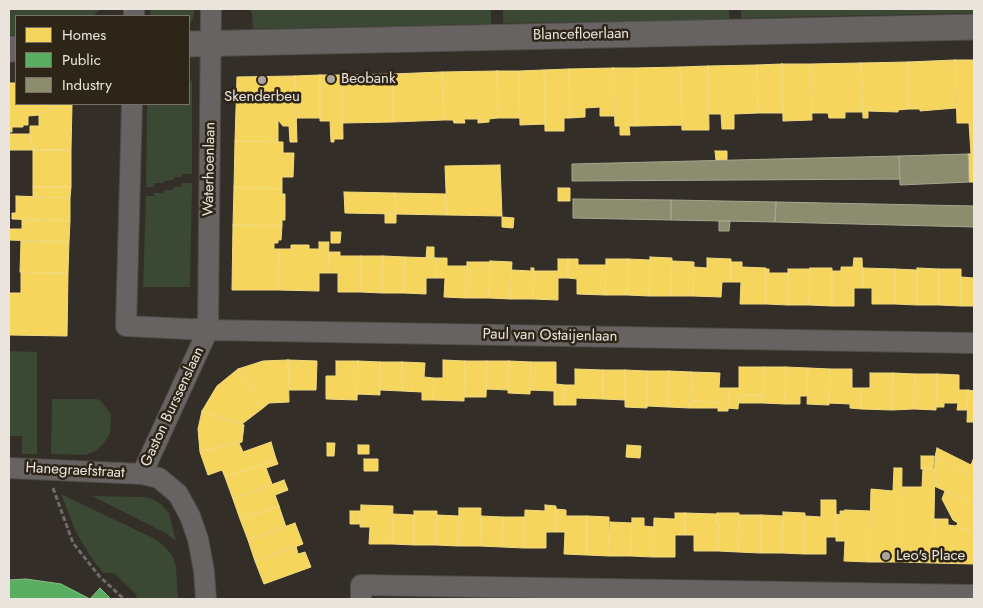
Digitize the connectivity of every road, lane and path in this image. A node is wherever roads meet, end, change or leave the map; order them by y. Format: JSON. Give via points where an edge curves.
{"nodes":[{"id":1,"x":211,"y":9,"type":"edge"},
{"id":2,"x":974,"y":27,"type":"edge"},
{"id":3,"x":200,"y":44,"type":"edge"},
{"id":4,"x":132,"y":105,"type":"edge"},
{"id":5,"x":208,"y":330,"type":"junction"},
{"id":6,"x":974,"y":343,"type":"edge"},
{"id":7,"x":9,"y":468,"type":"edge"},
{"id":8,"x":48,"y":468,"type":"junction"},
{"id":9,"x":142,"y":474,"type":"junction"},
{"id":10,"x":662,"y":594,"type":"edge"},
{"id":11,"x":974,"y":595,"type":"edge"},
{"id":12,"x":124,"y":599,"type":"edge"},
{"id":13,"x":206,"y":599,"type":"edge"},
{"id":14,"x":361,"y":599,"type":"edge"}],
"edges":[{"from":1,"to":3,"type":"street","name":"Waterhoenlaan"},
{"from":2,"to":3,"type":"street","name":"Blancefloerlaan"},
{"from":3,"to":5,"type":"street","name":"Waterhoenlaan"},
{"from":4,"to":5,"type":"street","name":"Gaston Burssenslaan","via":[[126,326]]},
{"from":5,"to":6,"type":"street","name":"Paul van Ostaijenlaan"},
{"from":5,"to":9,"type":"street","name":"Gaston Burssenslaan"},
{"from":7,"to":8,"type":"street","name":"Hanegraefstraat"},
{"from":8,"to":9,"type":"street","name":"Hanegraefstraat"},
{"from":8,"to":12,"type":"path","via":[[73,543],[100,577]]},
{"from":9,"to":13,"type":"street","name":"Gaston Burssenslaan","via":[[159,478],[178,494],[190,516],[198,539]]},
{"from":10,"to":11,"type":"street"},
{"from":10,"to":14,"type":"street","via":[[361,585]]}]}
